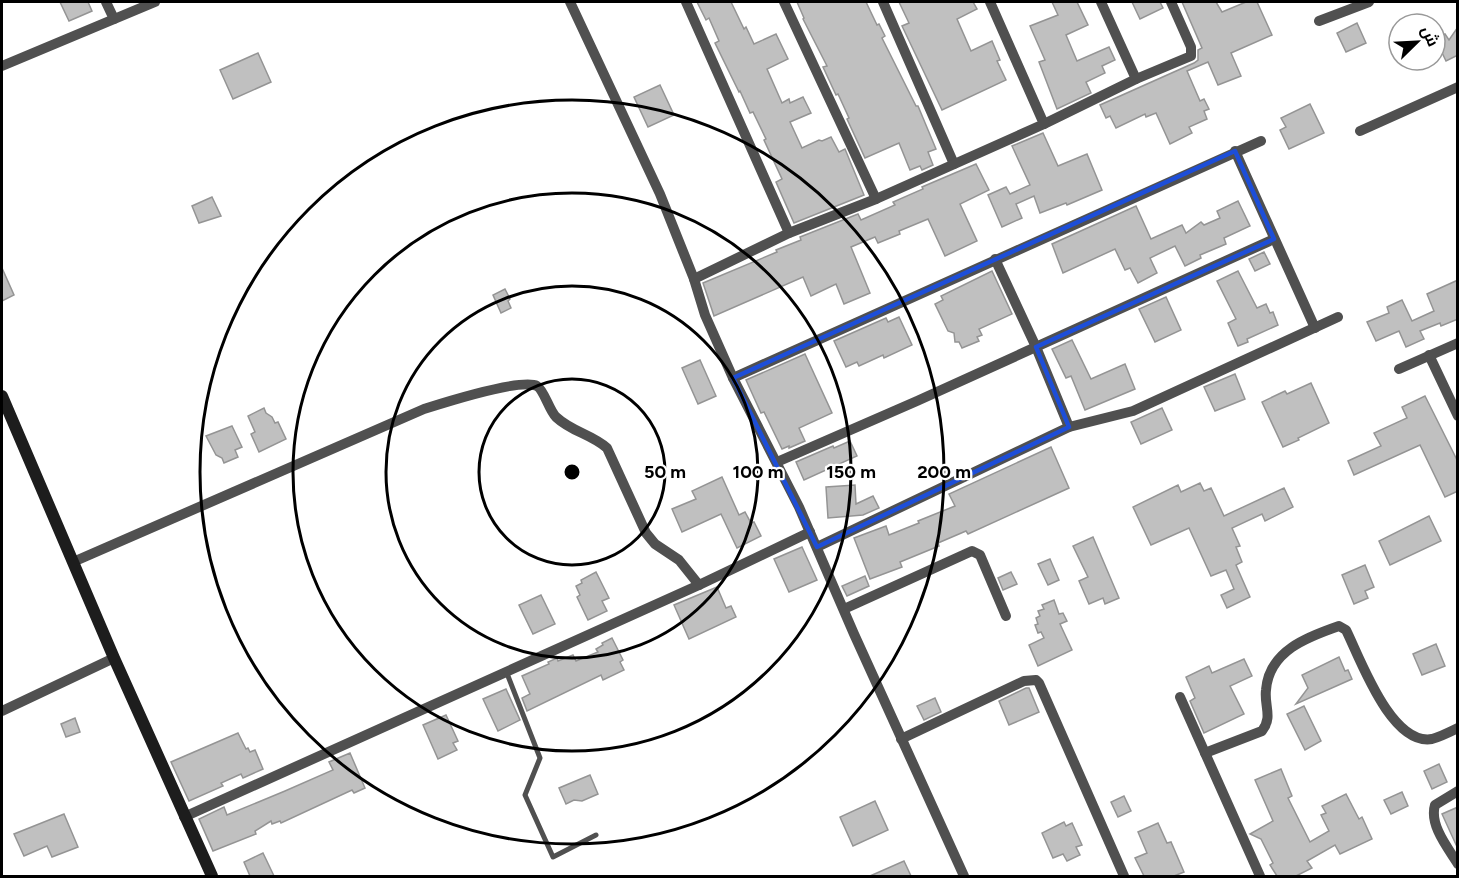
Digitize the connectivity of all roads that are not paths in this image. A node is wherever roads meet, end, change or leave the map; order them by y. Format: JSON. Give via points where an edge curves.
{"nodes":[{"id":1,"x":106,"y":2,"type":"edge"},
{"id":2,"x":155,"y":2,"type":"edge"},
{"id":3,"x":570,"y":2,"type":"edge"},
{"id":4,"x":686,"y":2,"type":"edge"},
{"id":5,"x":784,"y":2,"type":"edge"},
{"id":6,"x":883,"y":2,"type":"edge"},
{"id":7,"x":990,"y":2,"type":"edge"},
{"id":8,"x":1101,"y":2,"type":"edge"},
{"id":9,"x":1171,"y":2,"type":"edge"},
{"id":10,"x":1369,"y":2,"type":"edge"},
{"id":11,"x":114,"y":20,"type":"junction"},
{"id":12,"x":1319,"y":21,"type":"dead end"},
{"id":13,"x":2,"y":66,"type":"edge"},
{"id":14,"x":1136,"y":79,"type":"junction"},
{"id":15,"x":1458,"y":87,"type":"edge"},
{"id":16,"x":1044,"y":124,"type":"junction"},
{"id":17,"x":1360,"y":131,"type":"dead end"},
{"id":18,"x":1261,"y":141,"type":"dead end"},
{"id":19,"x":1235,"y":151,"type":"junction"},
{"id":20,"x":954,"y":164,"type":"junction"},
{"id":21,"x":876,"y":199,"type":"junction"},
{"id":22,"x":789,"y":234,"type":"junction"},
{"id":23,"x":1274,"y":239,"type":"junction"},
{"id":24,"x":995,"y":259,"type":"junction"},
{"id":25,"x":694,"y":279,"type":"junction"},
{"id":26,"x":1338,"y":317,"type":"dead end"},
{"id":27,"x":1314,"y":328,"type":"junction"},
{"id":28,"x":1458,"y":343,"type":"edge"},
{"id":29,"x":1036,"y":347,"type":"junction"},
{"id":30,"x":1428,"y":356,"type":"junction"},
{"id":31,"x":1399,"y":369,"type":"dead end"},
{"id":32,"x":733,"y":378,"type":"junction"},
{"id":33,"x":2,"y":396,"type":"edge"},
{"id":34,"x":1458,"y":416,"type":"edge"},
{"id":35,"x":1069,"y":427,"type":"junction"},
{"id":36,"x":777,"y":462,"type":"junction"},
{"id":37,"x":810,"y":532,"type":"junction"},
{"id":38,"x":817,"y":547,"type":"junction"},
{"id":39,"x":73,"y":562,"type":"junction"},
{"id":40,"x":699,"y":585,"type":"junction"},
{"id":41,"x":844,"y":609,"type":"junction"},
{"id":42,"x":1006,"y":616,"type":"dead end"},
{"id":43,"x":114,"y":658,"type":"junction"},
{"id":44,"x":507,"y":671,"type":"junction"},
{"id":45,"x":1180,"y":698,"type":"dead end"},
{"id":46,"x":2,"y":711,"type":"edge"},
{"id":47,"x":1458,"y":728,"type":"edge"},
{"id":48,"x":901,"y":739,"type":"junction"},
{"id":49,"x":1205,"y":753,"type":"junction"},
{"id":50,"x":1458,"y":792,"type":"edge"},
{"id":51,"x":184,"y":817,"type":"junction"},
{"id":52,"x":596,"y":835,"type":"dead end"},
{"id":53,"x":1458,"y":864,"type":"edge"},
{"id":54,"x":212,"y":876,"type":"edge"},
{"id":55,"x":964,"y":876,"type":"edge"},
{"id":56,"x":1124,"y":876,"type":"edge"},
{"id":57,"x":1260,"y":876,"type":"edge"}],
"edges":[{"from":1,"to":11,"type":"street"},
{"from":2,"to":11,"type":"street"},
{"from":3,"to":25,"type":"street","via":[[660,194]]},
{"from":4,"to":22,"type":"street"},
{"from":5,"to":21,"type":"street"},
{"from":6,"to":20,"type":"street"},
{"from":7,"to":16,"type":"street"},
{"from":8,"to":14,"type":"street"},
{"from":9,"to":14,"type":"street","via":[[1191,47],[1191,56]]},
{"from":10,"to":12,"type":"street"},
{"from":11,"to":13,"type":"street"},
{"from":14,"to":16,"type":"street"},
{"from":15,"to":17,"type":"street"},
{"from":16,"to":20,"type":"street"},
{"from":18,"to":19,"type":"street"},
{"from":19,"to":23,"type":"street"},
{"from":19,"to":24,"type":"street"},
{"from":20,"to":21,"type":"street"},
{"from":21,"to":22,"type":"street"},
{"from":22,"to":25,"type":"street"},
{"from":23,"to":27,"type":"street"},
{"from":23,"to":29,"type":"street"},
{"from":24,"to":29,"type":"street"},
{"from":24,"to":32,"type":"street"},
{"from":25,"to":32,"type":"street"},
{"from":26,"to":27,"type":"street"},
{"from":27,"to":35,"type":"street","via":[[1133,411]]},
{"from":28,"to":30,"type":"street"},
{"from":29,"to":35,"type":"street"},
{"from":29,"to":36,"type":"street"},
{"from":30,"to":31,"type":"street"},
{"from":30,"to":34,"type":"street"},
{"from":32,"to":36,"type":"street"},
{"from":33,"to":39,"type":"main road"},
{"from":35,"to":38,"type":"street"},
{"from":36,"to":37,"type":"street"},
{"from":37,"to":38,"type":"street"},
{"from":37,"to":40,"type":"street"},
{"from":38,"to":41,"type":"street"},
{"from":39,"to":40,"type":"street","via":[[424,409],[497,388],[531,385],[542,391],[555,416],[607,448],[646,533],[679,560]]},
{"from":39,"to":43,"type":"main road"},
{"from":40,"to":44,"type":"street"},
{"from":41,"to":42,"type":"street","via":[[972,551],[980,555]]},
{"from":41,"to":48,"type":"street"},
{"from":43,"to":46,"type":"street"},
{"from":43,"to":51,"type":"main road"},
{"from":44,"to":51,"type":"street"},
{"from":44,"to":52,"type":"lane","via":[[540,758],[525,795],[553,857]]},
{"from":45,"to":49,"type":"street"},
{"from":47,"to":49,"type":"street","via":[[1430,739],[1406,732],[1381,701],[1346,630],[1339,626],[1301,642],[1276,660],[1266,690],[1269,718],[1262,731]]},
{"from":48,"to":55,"type":"street"},
{"from":48,"to":56,"type":"street","via":[[1024,681],[1036,680]]},
{"from":49,"to":57,"type":"street"},
{"from":50,"to":53,"type":"street","via":[[1435,806],[1432,814]]},
{"from":51,"to":54,"type":"main road"}]}
